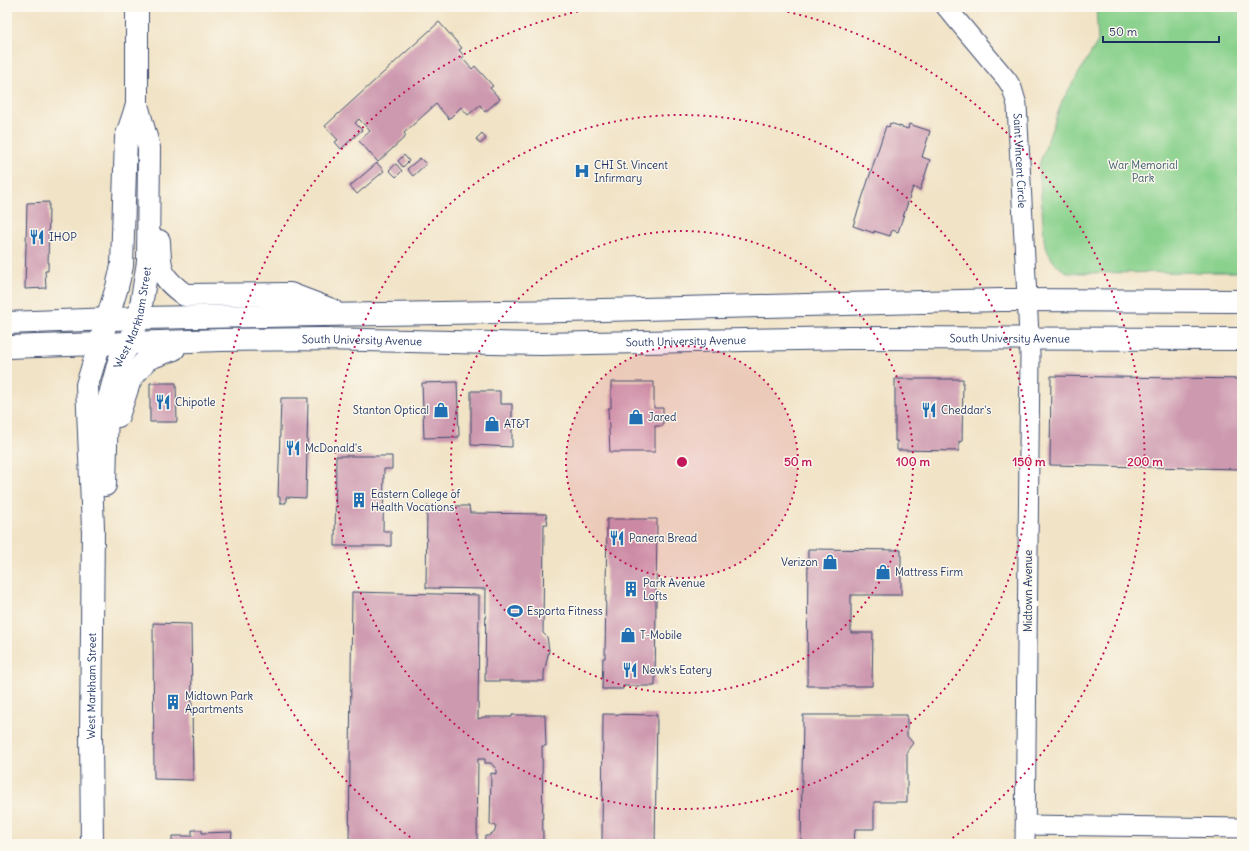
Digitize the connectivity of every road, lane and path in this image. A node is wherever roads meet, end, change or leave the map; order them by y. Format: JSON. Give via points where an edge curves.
{"nodes":[{"id":1,"x":137,"y":7,"type":"edge"},
{"id":2,"x":946,"y":7,"type":"edge"},
{"id":3,"x":138,"y":105,"type":"junction"},
{"id":4,"x":149,"y":148,"type":"junction"},
{"id":5,"x":1027,"y":300,"type":"junction"},
{"id":6,"x":1242,"y":301,"type":"edge"},
{"id":7,"x":342,"y":314,"type":"junction"},
{"id":8,"x":139,"y":318,"type":"junction"},
{"id":9,"x":108,"y":320,"type":"junction"},
{"id":10,"x":7,"y":323,"type":"edge"},
{"id":11,"x":1029,"y":338,"type":"junction"},
{"id":12,"x":1242,"y":339,"type":"edge"},
{"id":13,"x":206,"y":341,"type":"junction"},
{"id":14,"x":129,"y":344,"type":"junction"},
{"id":15,"x":99,"y":345,"type":"junction"},
{"id":16,"x":7,"y":347,"type":"edge"},
{"id":17,"x":106,"y":453,"type":"junction"},
{"id":18,"x":94,"y":528,"type":"junction"},
{"id":19,"x":1026,"y":825,"type":"junction"},
{"id":20,"x":1242,"y":828,"type":"edge"},
{"id":21,"x":92,"y":844,"type":"edge"},
{"id":22,"x":1025,"y":844,"type":"edge"}],
"edges":[{"from":1,"to":3,"type":"main road","name":"West Markham Street"},
{"from":2,"to":5,"type":"street","name":"Saint Vincent Circle","via":[[1000,69],[1015,96]]},
{"from":3,"to":4,"type":"main road","name":"West Markham Street"},
{"from":3,"to":9,"type":"main road","name":"West Markham Street","via":[[126,138],[122,266]]},
{"from":4,"to":7,"type":"main road","via":[[157,176],[160,263],[164,276],[172,285],[185,295],[290,294]]},
{"from":4,"to":8,"type":"main road","name":"West Markham Street","via":[[148,262]]},
{"from":5,"to":6,"type":"main road"},
{"from":5,"to":7,"type":"main road"},
{"from":5,"to":11,"type":"street","name":"Saint Vincent Circle"},
{"from":7,"to":8,"type":"main road"},
{"from":8,"to":9,"type":"main road"},
{"from":8,"to":14,"type":"main road","name":"West Markham Street"},
{"from":9,"to":10,"type":"main road"},
{"from":9,"to":15,"type":"main road","name":"West Markham Street"},
{"from":11,"to":12,"type":"main road","name":"South University Avenue"},
{"from":11,"to":13,"type":"main road","name":"South University Avenue","via":[[849,338],[549,344],[323,340]]},
{"from":11,"to":19,"type":"street","name":"Midtown Avenue"},
{"from":13,"to":14,"type":"main road","name":"South University Avenue"},
{"from":13,"to":17,"type":"main road","via":[[161,352],[147,359],[130,380]]},
{"from":14,"to":15,"type":"main road","name":"South University Avenue"},
{"from":14,"to":17,"type":"main road","name":"West Markham Street","via":[[120,361],[107,406]]},
{"from":15,"to":16,"type":"main road","name":"South University Avenue"},
{"from":15,"to":18,"type":"main road","name":"West Markham Street","via":[[87,385]]},
{"from":17,"to":18,"type":"main road","name":"West Markham Street","via":[[105,498]]},
{"from":18,"to":21,"type":"main road","name":"West Markham Street"},
{"from":19,"to":20,"type":"street"},
{"from":19,"to":22,"type":"street","name":"Midtown Avenue"}]}
